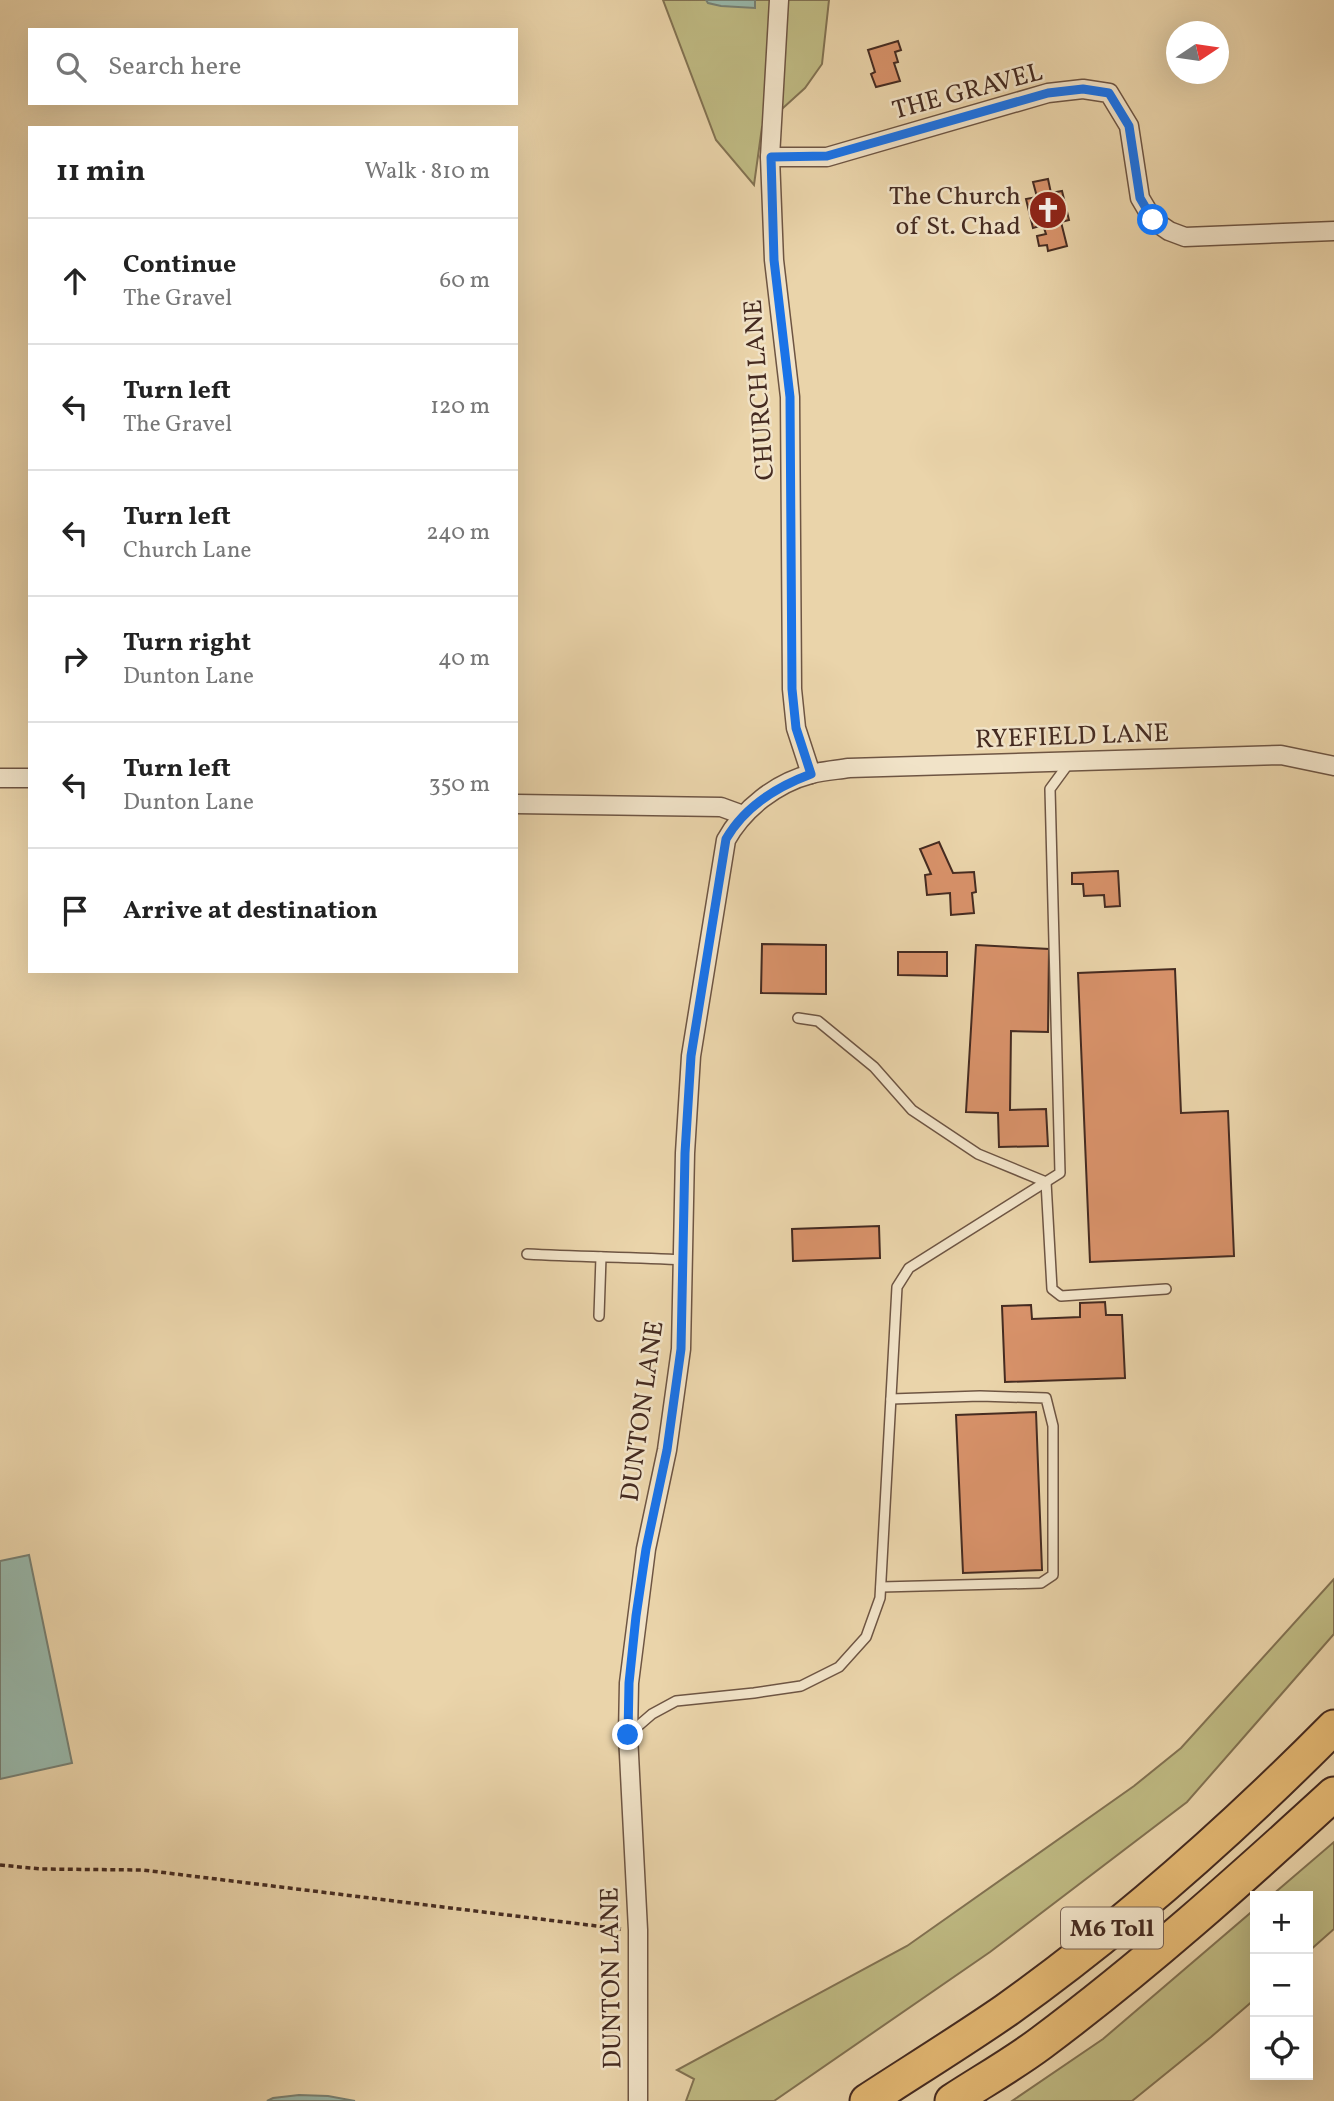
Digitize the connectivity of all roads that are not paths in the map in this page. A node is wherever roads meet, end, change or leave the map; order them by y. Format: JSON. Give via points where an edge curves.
{"nodes":[{"id":1,"x":779,"y":0,"type":"edge"},
{"id":2,"x":771,"y":157,"type":"junction"},
{"id":3,"x":1334,"y":231,"type":"edge"},
{"id":4,"x":1070,"y":761,"type":"junction"},
{"id":5,"x":1334,"y":766,"type":"edge"},
{"id":6,"x":811,"y":774,"type":"junction"},
{"id":7,"x":0,"y":778,"type":"edge"},
{"id":8,"x":28,"y":778,"type":"edge"},
{"id":9,"x":518,"y":804,"type":"edge"},
{"id":10,"x":743,"y":815,"type":"junction"},
{"id":11,"x":798,"y":1018,"type":"dead end"},
{"id":12,"x":1046,"y":1182,"type":"junction"},
{"id":13,"x":527,"y":1254,"type":"dead end"},
{"id":14,"x":601,"y":1257,"type":"junction"},
{"id":15,"x":684,"y":1260,"type":"junction"},
{"id":16,"x":1166,"y":1289,"type":"dead end"},
{"id":17,"x":599,"y":1316,"type":"dead end"},
{"id":18,"x":891,"y":1398,"type":"junction"},
{"id":19,"x":881,"y":1587,"type":"junction"},
{"id":20,"x":1334,"y":1727,"type":"edge"},
{"id":21,"x":628,"y":1735,"type":"junction"},
{"id":22,"x":1334,"y":1794,"type":"edge"},
{"id":23,"x":638,"y":2101,"type":"edge"},
{"id":24,"x":867,"y":2101,"type":"edge"},
{"id":25,"x":952,"y":2101,"type":"edge"}],
"edges":[{"from":1,"to":2,"type":"street","name":"CHURCH LANE"},
{"from":2,"to":3,"type":"street","name":"THE GRAVEL","via":[[827,156],[1048,93],[1083,89],[1109,93],[1129,126],[1140,198],[1153,220],[1169,231],[1185,237]]},
{"from":2,"to":6,"type":"street","name":"CHURCH LANE","via":[[774,260],[790,397],[792,689],[796,728]]},
{"from":4,"to":5,"type":"street","name":"RYEFIELD LANE","via":[[1281,755]]},
{"from":4,"to":6,"type":"street","name":"RYEFIELD LANE","via":[[849,768]]},
{"from":4,"to":12,"type":"lane","via":[[1050,789],[1060,1173]]},
{"from":6,"to":10,"type":"street","name":"DUNTON LANE","via":[[784,784]]},
{"from":7,"to":8,"type":"street"},
{"from":9,"to":10,"type":"street","via":[[721,807]]},
{"from":10,"to":15,"type":"street","name":"DUNTON LANE","via":[[726,839],[691,1056]]},
{"from":11,"to":12,"type":"lane","via":[[818,1021],[874,1068],[912,1110],[978,1154]]},
{"from":12,"to":16,"type":"lane","via":[[1052,1289],[1060,1296]]},
{"from":12,"to":18,"type":"lane","via":[[909,1268],[897,1287]]},
{"from":13,"to":14,"type":"lane"},
{"from":14,"to":15,"type":"lane"},
{"from":14,"to":17,"type":"lane"},
{"from":15,"to":21,"type":"street","name":"DUNTON LANE","via":[[681,1349],[636,1616]]},
{"from":18,"to":19,"type":"lane"},
{"from":18,"to":19,"type":"lane","via":[[1046,1398],[1053,1426],[1053,1575],[1041,1584]]},
{"from":19,"to":21,"type":"lane","via":[[866,1637],[839,1667],[801,1686],[676,1700]]},
{"from":20,"to":24,"type":"highway","number":"M6 Toll","via":[[1184,1871],[1005,2011]]},
{"from":21,"to":23,"type":"street","name":"DUNTON LANE","via":[[638,1930]]},
{"from":22,"to":25,"type":"highway","number":"M6 Toll","via":[[1135,1970],[1039,2045]]}]}
